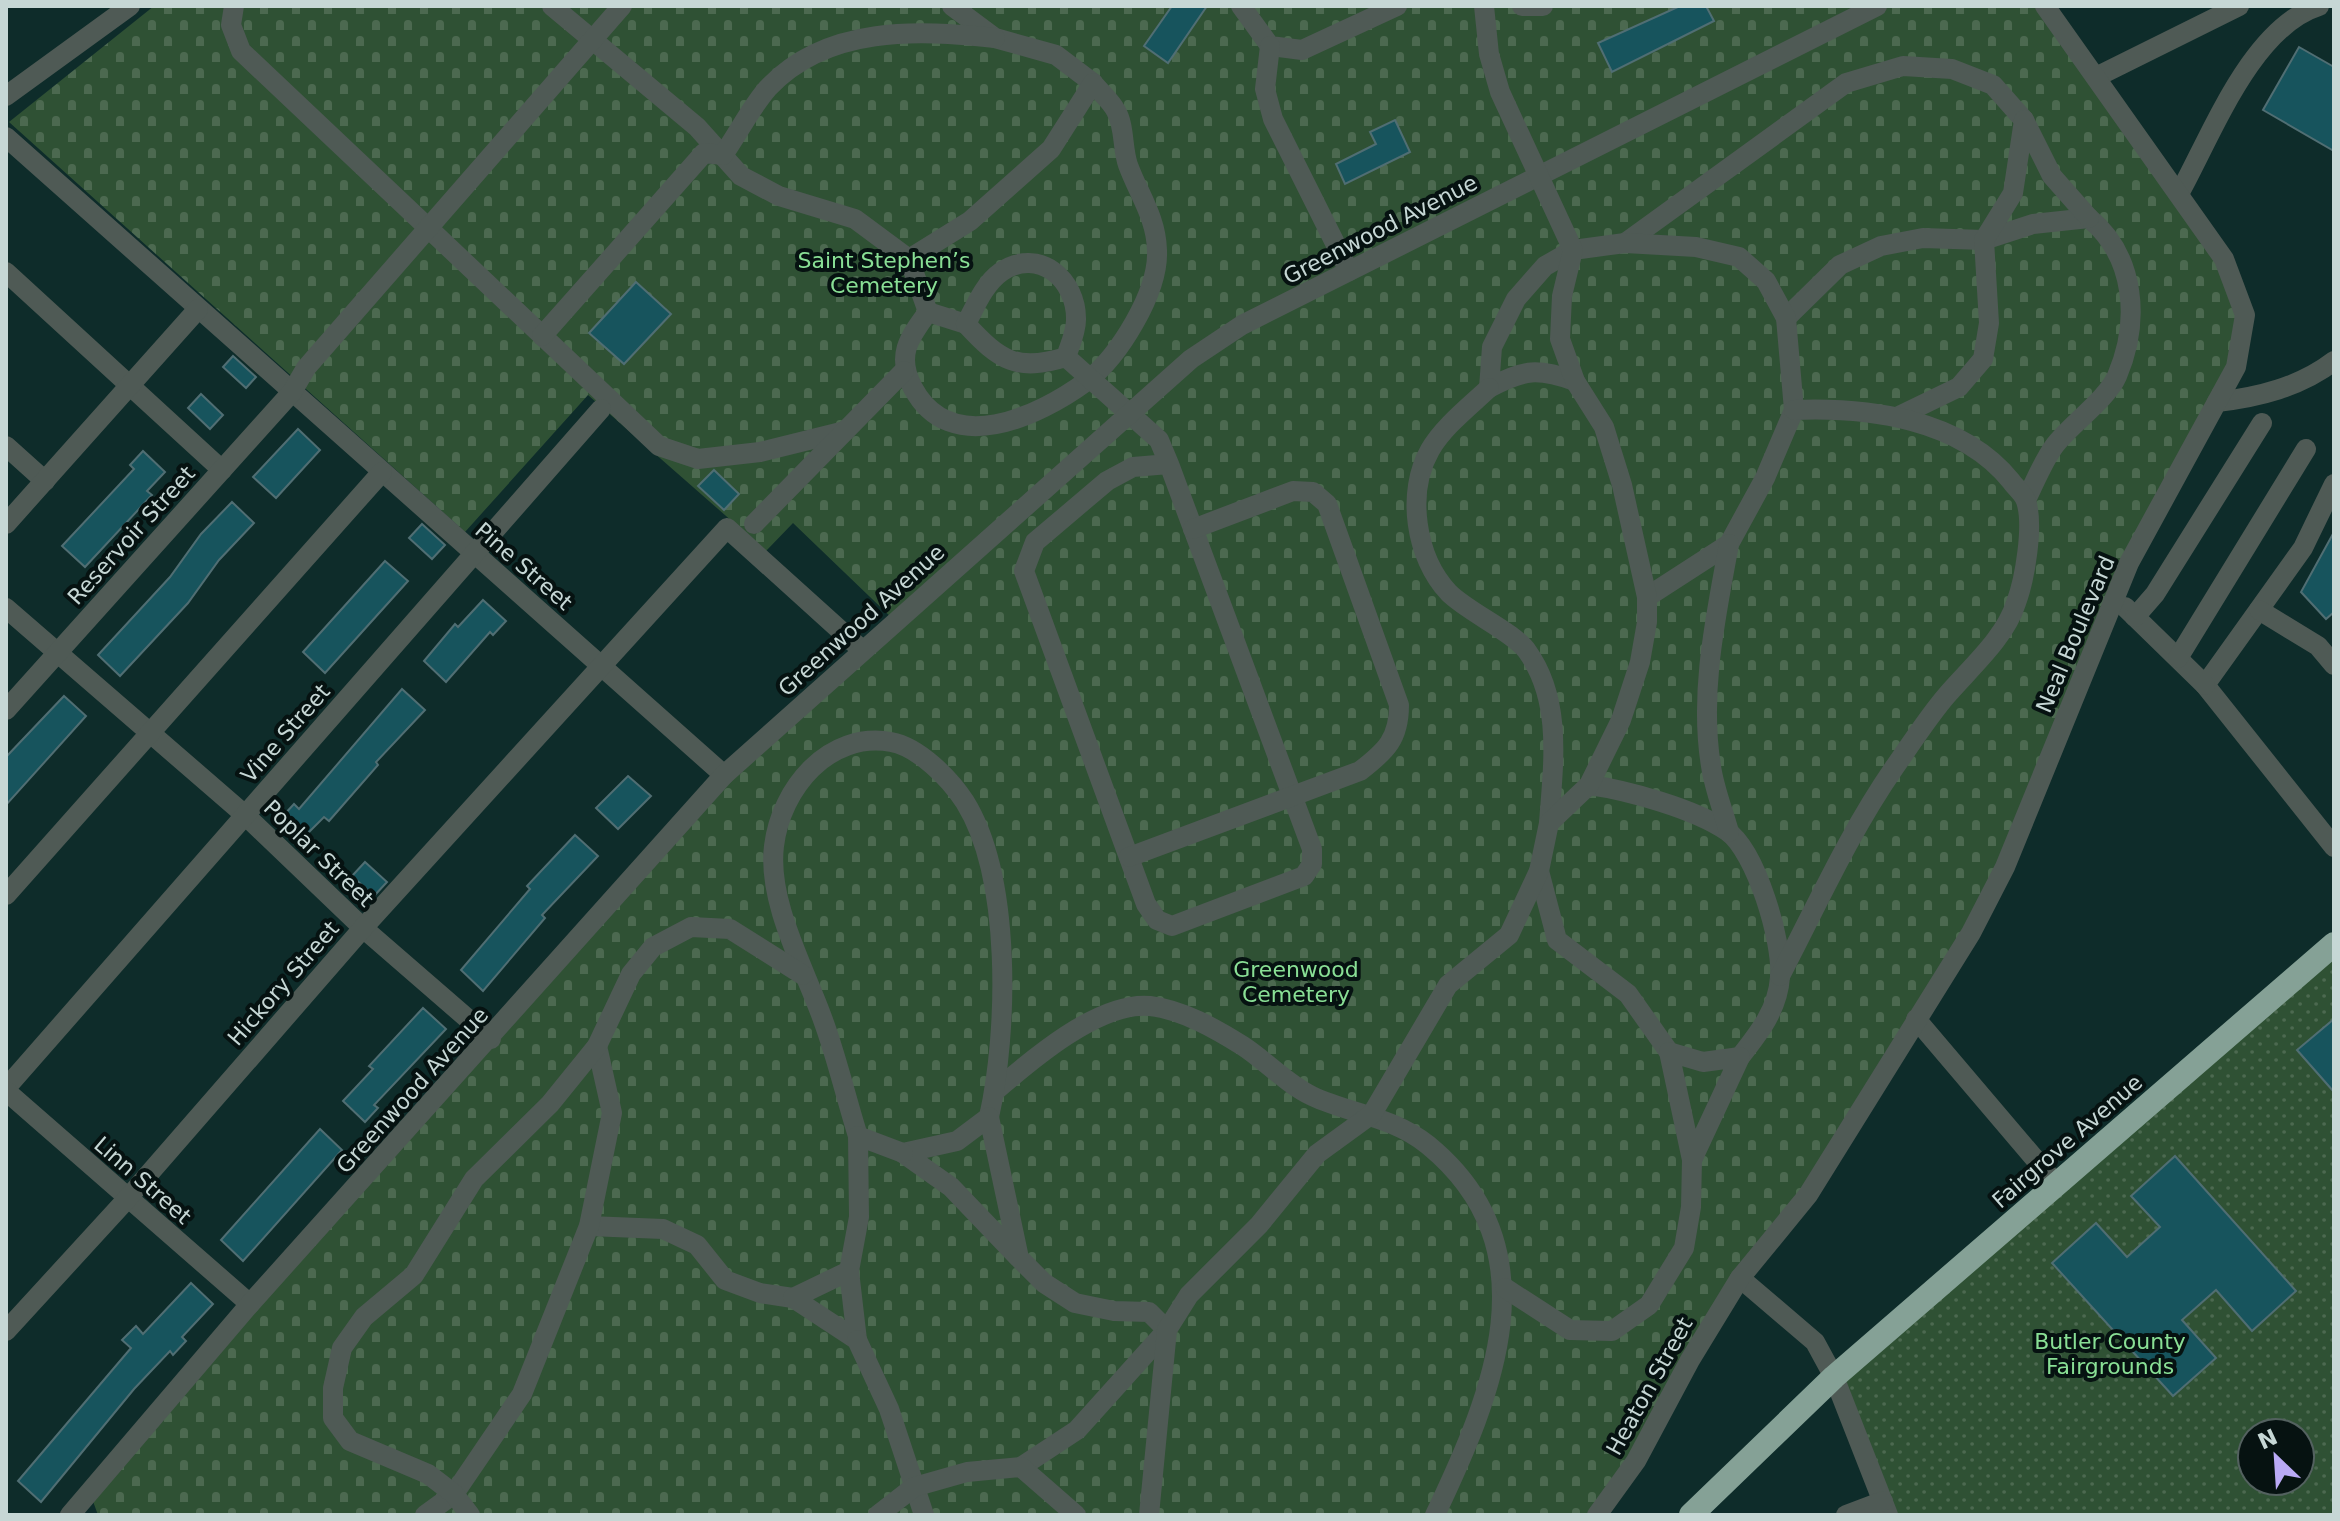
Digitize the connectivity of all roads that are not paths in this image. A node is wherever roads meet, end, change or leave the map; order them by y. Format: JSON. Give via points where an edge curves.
{"nodes":[{"id":1,"x":130,"y":6,"type":"edge"},
{"id":2,"x":234,"y":6,"type":"edge"},
{"id":3,"x":552,"y":6,"type":"edge"},
{"id":4,"x":622,"y":6,"type":"edge"},
{"id":5,"x":952,"y":6,"type":"edge"},
{"id":6,"x":1241,"y":6,"type":"edge"},
{"id":7,"x":1397,"y":6,"type":"edge"},
{"id":8,"x":1484,"y":6,"type":"edge"},
{"id":9,"x":1522,"y":6,"type":"edge"},
{"id":10,"x":1543,"y":6,"type":"edge"},
{"id":11,"x":1877,"y":6,"type":"edge"},
{"id":12,"x":2045,"y":6,"type":"edge"},
{"id":13,"x":2239,"y":6,"type":"edge"},
{"id":14,"x":2319,"y":6,"type":"edge"},
{"id":15,"x":592,"y":37,"type":"junction"},
{"id":16,"x":995,"y":38,"type":"junction"},
{"id":17,"x":1270,"y":46,"type":"junction"},
{"id":18,"x":2096,"y":77,"type":"junction"},
{"id":19,"x":1093,"y":83,"type":"junction"},
{"id":20,"x":6,"y":96,"type":"edge"},
{"id":21,"x":2024,"y":120,"type":"junction"},
{"id":22,"x":6,"y":137,"type":"edge"},
{"id":23,"x":723,"y":155,"type":"junction"},
{"id":24,"x":1540,"y":175,"type":"junction"},
{"id":25,"x":2180,"y":192,"type":"junction"},
{"id":26,"x":2089,"y":218,"type":"junction"},
{"id":27,"x":428,"y":227,"type":"junction"},
{"id":28,"x":1984,"y":240,"type":"junction"},
{"id":29,"x":1625,"y":243,"type":"junction"},
{"id":30,"x":1573,"y":250,"type":"junction"},
{"id":31,"x":909,"y":259,"type":"junction"},
{"id":32,"x":1349,"y":271,"type":"junction"},
{"id":33,"x":6,"y":272,"type":"edge"},
{"id":34,"x":198,"y":309,"type":"junction"},
{"id":35,"x":928,"y":312,"type":"junction"},
{"id":36,"x":1786,"y":318,"type":"junction"},
{"id":37,"x":966,"y":324,"type":"junction"},
{"id":38,"x":542,"y":336,"type":"junction"},
{"id":39,"x":1066,"y":357,"type":"junction"},
{"id":40,"x":2334,"y":361,"type":"edge"},
{"id":41,"x":904,"y":371,"type":"junction"},
{"id":42,"x":1089,"y":380,"type":"junction"},
{"id":43,"x":1575,"y":381,"type":"junction"},
{"id":44,"x":130,"y":386,"type":"junction"},
{"id":45,"x":1489,"y":388,"type":"junction"},
{"id":46,"x":292,"y":392,"type":"junction"},
{"id":47,"x":2217,"y":402,"type":"junction"},
{"id":48,"x":601,"y":409,"type":"dead end"},
{"id":49,"x":1794,"y":410,"type":"junction"},
{"id":50,"x":1129,"y":414,"type":"junction"},
{"id":51,"x":1899,"y":416,"type":"junction"},
{"id":52,"x":2262,"y":423,"type":"dead end"},
{"id":53,"x":845,"y":431,"type":"junction"},
{"id":54,"x":6,"y":446,"type":"edge"},
{"id":55,"x":2306,"y":449,"type":"dead end"},
{"id":56,"x":1169,"y":464,"type":"junction"},
{"id":57,"x":222,"y":470,"type":"junction"},
{"id":58,"x":382,"y":472,"type":"junction"},
{"id":59,"x":45,"y":481,"type":"junction"},
{"id":60,"x":2334,"y":484,"type":"edge"},
{"id":61,"x":2026,"y":500,"type":"junction"},
{"id":62,"x":6,"y":524,"type":"edge"},
{"id":63,"x":754,"y":524,"type":"dead end"},
{"id":64,"x":1193,"y":529,"type":"junction"},
{"id":65,"x":1729,"y":544,"type":"junction"},
{"id":66,"x":474,"y":553,"type":"junction"},
{"id":67,"x":1647,"y":597,"type":"junction"},
{"id":68,"x":2115,"y":598,"type":"junction"},
{"id":69,"x":6,"y":608,"type":"edge"},
{"id":70,"x":2259,"y":610,"type":"junction"},
{"id":71,"x":2135,"y":617,"type":"junction"},
{"id":72,"x":2326,"y":640,"type":"edge"},
{"id":73,"x":862,"y":650,"type":"junction"},
{"id":74,"x":56,"y":652,"type":"junction"},
{"id":75,"x":2178,"y":658,"type":"junction"},
{"id":76,"x":600,"y":665,"type":"junction"},
{"id":77,"x":2334,"y":665,"type":"edge"},
{"id":78,"x":2205,"y":685,"type":"junction"},
{"id":79,"x":6,"y":710,"type":"edge"},
{"id":80,"x":151,"y":733,"type":"junction"},
{"id":81,"x":724,"y":775,"type":"junction"},
{"id":82,"x":1589,"y":785,"type":"junction"},
{"id":83,"x":1292,"y":796,"type":"junction"},
{"id":84,"x":245,"y":815,"type":"junction"},
{"id":85,"x":1549,"y":823,"type":"junction"},
{"id":86,"x":1729,"y":832,"type":"junction"},
{"id":87,"x":2334,"y":847,"type":"edge"},
{"id":88,"x":1129,"y":857,"type":"junction"},
{"id":89,"x":1539,"y":871,"type":"junction"},
{"id":90,"x":6,"y":895,"type":"edge"},
{"id":91,"x":363,"y":928,"type":"junction"},
{"id":92,"x":2334,"y":944,"type":"edge"},
{"id":93,"x":803,"y":975,"type":"junction"},
{"id":94,"x":1780,"y":976,"type":"junction"},
{"id":95,"x":1916,"y":1019,"type":"junction"},
{"id":96,"x":491,"y":1039,"type":"junction"},
{"id":97,"x":597,"y":1046,"type":"junction"},
{"id":98,"x":1669,"y":1052,"type":"junction"},
{"id":99,"x":1740,"y":1057,"type":"junction"},
{"id":100,"x":6,"y":1090,"type":"edge"},
{"id":101,"x":994,"y":1092,"type":"junction"},
{"id":102,"x":1372,"y":1114,"type":"junction"},
{"id":103,"x":989,"y":1117,"type":"junction"},
{"id":104,"x":858,"y":1136,"type":"junction"},
{"id":105,"x":903,"y":1153,"type":"junction"},
{"id":106,"x":1692,"y":1160,"type":"junction"},
{"id":107,"x":2057,"y":1185,"type":"junction"},
{"id":108,"x":127,"y":1199,"type":"junction"},
{"id":109,"x":589,"y":1226,"type":"junction"},
{"id":110,"x":1019,"y":1258,"type":"junction"},
{"id":111,"x":849,"y":1271,"type":"junction"},
{"id":112,"x":1740,"y":1278,"type":"junction"},
{"id":113,"x":1505,"y":1288,"type":"junction"},
{"id":114,"x":793,"y":1298,"type":"junction"},
{"id":115,"x":250,"y":1304,"type":"junction"},
{"id":116,"x":1167,"y":1330,"type":"junction"},
{"id":117,"x":6,"y":1331,"type":"edge"},
{"id":118,"x":857,"y":1340,"type":"junction"},
{"id":119,"x":1834,"y":1377,"type":"junction"},
{"id":120,"x":1021,"y":1467,"type":"junction"},
{"id":121,"x":914,"y":1487,"type":"junction"},
{"id":122,"x":454,"y":1494,"type":"junction"},
{"id":123,"x":1886,"y":1508,"type":"edge"},
{"id":124,"x":70,"y":1515,"type":"edge"},
{"id":125,"x":425,"y":1515,"type":"edge"},
{"id":126,"x":470,"y":1515,"type":"edge"},
{"id":127,"x":878,"y":1515,"type":"edge"},
{"id":128,"x":924,"y":1515,"type":"edge"},
{"id":129,"x":1076,"y":1515,"type":"edge"},
{"id":130,"x":1149,"y":1515,"type":"edge"},
{"id":131,"x":1435,"y":1515,"type":"edge"},
{"id":132,"x":1597,"y":1515,"type":"edge"},
{"id":133,"x":1691,"y":1515,"type":"edge"},
{"id":134,"x":1846,"y":1515,"type":"edge"}],
"edges":[{"from":1,"to":20,"type":"street"},
{"from":2,"to":27,"type":"street","via":[[231,25],[241,51]]},
{"from":3,"to":15,"type":"street"},
{"from":4,"to":15,"type":"street","name":"Reservoir Street"},
{"from":5,"to":16,"type":"street"},
{"from":6,"to":17,"type":"street"},
{"from":7,"to":17,"type":"street","via":[[1302,50]]},
{"from":8,"to":24,"type":"street","via":[[1500,92]]},
{"from":9,"to":10,"type":"street"},
{"from":11,"to":24,"type":"street","name":"Greenwood Avenue"},
{"from":12,"to":18,"type":"street","name":"Neal Boulevard"},
{"from":13,"to":18,"type":"street"},
{"from":14,"to":25,"type":"street","via":[[2301,11],[2263,47]]},
{"from":15,"to":23,"type":"street"},
{"from":15,"to":27,"type":"street","name":"Reservoir Street"},
{"from":16,"to":19,"type":"street","via":[[1056,55]]},
{"from":16,"to":23,"type":"street","via":[[924,31],[860,37],[808,58],[768,88]]},
{"from":17,"to":32,"type":"street","via":[[1265,89],[1273,119]]},
{"from":18,"to":25,"type":"street","name":"Neal Boulevard"},
{"from":19,"to":31,"type":"street","via":[[1051,149],[970,221]]},
{"from":19,"to":42,"type":"street","via":[[1117,112],[1128,164],[1153,217],[1158,253],[1147,298],[1125,338]]},
{"from":21,"to":26,"type":"street","via":[[2052,176]]},
{"from":21,"to":28,"type":"street","via":[[2013,193]]},
{"from":21,"to":29,"type":"street","via":[[1993,85],[1952,69],[1903,66],[1846,83]]},
{"from":22,"to":34,"type":"street","name":"Pine Street"},
{"from":23,"to":31,"type":"street","via":[[741,176],[779,196],[855,219]]},
{"from":23,"to":38,"type":"street","via":[[704,153]]},
{"from":24,"to":30,"type":"street"},
{"from":24,"to":32,"type":"street","name":"Greenwood Avenue"},
{"from":25,"to":47,"type":"street","name":"Neal Boulevard","via":[[2224,259],[2245,315],[2236,367]]},
{"from":26,"to":28,"type":"street","via":[[2033,224]]},
{"from":26,"to":61,"type":"street","via":[[2110,235],[2128,274],[2130,328],[2117,379],[2054,447]]},
{"from":27,"to":38,"type":"street"},
{"from":27,"to":46,"type":"street","name":"Reservoir Street","via":[[306,368]]},
{"from":28,"to":36,"type":"street","via":[[1923,238],[1881,246],[1840,265]]},
{"from":28,"to":51,"type":"street","via":[[1989,323],[1983,359],[1959,387]]},
{"from":29,"to":30,"type":"street"},
{"from":29,"to":36,"type":"street","via":[[1696,247],[1739,257],[1766,281]]},
{"from":30,"to":43,"type":"street","via":[[1562,296],[1560,339]]},
{"from":30,"to":45,"type":"street","via":[[1545,266],[1516,299],[1492,347]]},
{"from":31,"to":35,"type":"street"},
{"from":32,"to":50,"type":"street","name":"Greenwood Avenue","via":[[1242,325],[1191,359]]},
{"from":33,"to":44,"type":"street"},
{"from":34,"to":44,"type":"street"},
{"from":34,"to":46,"type":"street","name":"Pine Street"},
{"from":35,"to":37,"type":"street"},
{"from":35,"to":41,"type":"street","via":[[908,339]]},
{"from":36,"to":49,"type":"street"},
{"from":37,"to":39,"type":"street","via":[[987,347],[1012,362],[1037,366]]},
{"from":37,"to":39,"type":"street","via":[[1000,273],[1022,263],[1044,265],[1064,277],[1074,298],[1077,323]]},
{"from":38,"to":53,"type":"street","via":[[659,446],[698,459],[760,452]]},
{"from":39,"to":42,"type":"street"},
{"from":40,"to":47,"type":"street","via":[[2295,384]]},
{"from":41,"to":42,"type":"street","via":[[921,404],[948,423],[984,428],[1032,414]]},
{"from":41,"to":53,"type":"street"},
{"from":42,"to":50,"type":"street"},
{"from":43,"to":45,"type":"street","via":[[1543,370],[1514,375]]},
{"from":43,"to":67,"type":"street","via":[[1604,427]]},
{"from":44,"to":57,"type":"street"},
{"from":44,"to":59,"type":"street"},
{"from":45,"to":85,"type":"street","via":[[1430,449],[1415,490],[1420,532],[1422,546],[1447,591],[1526,648],[1545,686],[1554,742]]},
{"from":46,"to":57,"type":"street","name":"Reservoir Street"},
{"from":46,"to":58,"type":"street","name":"Pine Street"},
{"from":47,"to":68,"type":"street","name":"Neal Boulevard"},
{"from":48,"to":66,"type":"street","name":"Vine Street"},
{"from":49,"to":51,"type":"street","via":[[1842,408]]},
{"from":49,"to":65,"type":"street"},
{"from":50,"to":56,"type":"street","via":[[1159,440]]},
{"from":50,"to":73,"type":"street","name":"Greenwood Avenue"},
{"from":51,"to":61,"type":"street","via":[[1950,436],[1997,464]]},
{"from":52,"to":71,"type":"street","via":[[2155,594]]},
{"from":53,"to":63,"type":"street"},
{"from":54,"to":59,"type":"street"},
{"from":55,"to":75,"type":"street"},
{"from":56,"to":64,"type":"street"},
{"from":56,"to":88,"type":"street","via":[[1133,467],[1107,481],[1035,542],[1024,571]]},
{"from":57,"to":74,"type":"street","name":"Reservoir Street"},
{"from":58,"to":66,"type":"street","name":"Pine Street"},
{"from":58,"to":80,"type":"street"},
{"from":59,"to":62,"type":"street"},
{"from":60,"to":70,"type":"street","via":[[2303,548]]},
{"from":61,"to":94,"type":"street","via":[[2028,542],[2016,604],[1990,646],[1892,771]]},
{"from":64,"to":83,"type":"street"},
{"from":64,"to":83,"type":"street","via":[[1293,491],[1313,492],[1327,504],[1399,705],[1399,728],[1387,750],[1360,771]]},
{"from":65,"to":67,"type":"street"},
{"from":65,"to":86,"type":"street","via":[[1706,715],[1711,767]]},
{"from":66,"to":76,"type":"street","name":"Pine Street"},
{"from":66,"to":84,"type":"street","name":"Vine Street"},
{"from":67,"to":82,"type":"street","via":[[1640,662],[1621,720]]},
{"from":68,"to":71,"type":"street"},
{"from":68,"to":95,"type":"street","name":"Neal Boulevard","via":[[2005,867],[1971,933]]},
{"from":69,"to":74,"type":"street","name":"Poplar Street"},
{"from":70,"to":72,"type":"street"},
{"from":70,"to":78,"type":"street"},
{"from":71,"to":75,"type":"street"},
{"from":72,"to":77,"type":"street"},
{"from":73,"to":76,"type":"street","name":"Hickory Street","via":[[727,528]]},
{"from":73,"to":81,"type":"street","name":"Greenwood Avenue"},
{"from":74,"to":79,"type":"street","name":"Reservoir Street"},
{"from":74,"to":80,"type":"street","name":"Poplar Street"},
{"from":75,"to":78,"type":"street"},
{"from":76,"to":81,"type":"street","name":"Pine Street"},
{"from":76,"to":91,"type":"street","name":"Hickory Street"},
{"from":78,"to":87,"type":"street"},
{"from":80,"to":84,"type":"street","name":"Poplar Street"},
{"from":80,"to":90,"type":"street"},
{"from":81,"to":96,"type":"street","name":"Greenwood Avenue"},
{"from":82,"to":85,"type":"street"},
{"from":82,"to":86,"type":"street","via":[[1628,790]]},
{"from":83,"to":88,"type":"street"},
{"from":83,"to":88,"type":"street","via":[[1312,849],[1312,864],[1304,876],[1172,926],[1157,920],[1146,904]]},
{"from":84,"to":91,"type":"street","name":"Poplar Street"},
{"from":84,"to":100,"type":"street","name":"Vine Street"},
{"from":85,"to":89,"type":"street"},
{"from":86,"to":94,"type":"street","via":[[1768,900]]},
{"from":89,"to":98,"type":"street","via":[[1557,940],[1628,994]]},
{"from":89,"to":102,"type":"street","via":[[1509,935],[1448,985]]},
{"from":91,"to":96,"type":"street","name":"Poplar Street"},
{"from":91,"to":108,"type":"street","name":"Hickory Street"},
{"from":92,"to":107,"type":"highway","name":"Fairgrove Avenue"},
{"from":93,"to":97,"type":"street","via":[[730,929],[691,927],[653,947],[631,974]]},
{"from":93,"to":101,"type":"street","via":[[779,897],[774,847],[788,798],[819,759],[854,742],[893,742],[932,764],[965,803],[992,868],[1003,959]]},
{"from":93,"to":104,"type":"street","via":[[823,1020]]},
{"from":94,"to":99,"type":"street","via":[[1767,1024]]},
{"from":95,"to":107,"type":"street"},
{"from":95,"to":112,"type":"street","name":"Neal Boulevard","via":[[1808,1195]]},
{"from":96,"to":115,"type":"street","name":"Greenwood Avenue"},
{"from":97,"to":109,"type":"street","via":[[612,1113]]},
{"from":97,"to":122,"type":"street","via":[[550,1104],[474,1179],[414,1275],[364,1317],[342,1348],[333,1418],[350,1441],[428,1474]]},
{"from":98,"to":99,"type":"street","via":[[1703,1062]]},
{"from":98,"to":106,"type":"street"},
{"from":99,"to":106,"type":"street"},
{"from":100,"to":108,"type":"street","name":"Linn Street"},
{"from":101,"to":102,"type":"street","via":[[1042,1051],[1101,1016],[1148,1006],[1208,1024],[1310,1096]]},
{"from":101,"to":103,"type":"street"},
{"from":102,"to":113,"type":"street","via":[[1427,1145],[1468,1187],[1492,1237]]},
{"from":102,"to":116,"type":"street","via":[[1317,1154],[1259,1225],[1189,1295]]},
{"from":103,"to":105,"type":"street","via":[[957,1141]]},
{"from":103,"to":110,"type":"street"},
{"from":104,"to":105,"type":"street"},
{"from":104,"to":111,"type":"street","via":[[859,1217]]},
{"from":105,"to":110,"type":"street","via":[[951,1187]]},
{"from":106,"to":113,"type":"street","via":[[1684,1248],[1649,1305],[1612,1331],[1570,1330]]},
{"from":107,"to":119,"type":"highway","name":"Fairgrove Avenue"},
{"from":108,"to":115,"type":"street","name":"Linn Street"},
{"from":108,"to":117,"type":"street","name":"Hickory Street"},
{"from":109,"to":114,"type":"street","via":[[663,1229],[697,1245],[725,1280]]},
{"from":109,"to":122,"type":"street","via":[[522,1394]]},
{"from":110,"to":116,"type":"street","via":[[1075,1303],[1149,1312]]},
{"from":111,"to":114,"type":"street"},
{"from":111,"to":118,"type":"street"},
{"from":112,"to":119,"type":"street","via":[[1815,1342]]},
{"from":112,"to":132,"type":"street","name":"Heaton Street","via":[[1636,1461]]},
{"from":113,"to":131,"type":"street","via":[[1495,1365],[1470,1441]]},
{"from":114,"to":118,"type":"street"},
{"from":115,"to":124,"type":"street","name":"Greenwood Avenue"},
{"from":116,"to":120,"type":"street","via":[[1077,1430]]},
{"from":116,"to":130,"type":"street"},
{"from":118,"to":121,"type":"street","via":[[889,1409]]},
{"from":119,"to":123,"type":"street"},
{"from":119,"to":133,"type":"highway","name":"Fairgrove Avenue"},
{"from":120,"to":121,"type":"street","via":[[967,1472]]},
{"from":120,"to":129,"type":"street"},
{"from":121,"to":127,"type":"street"},
{"from":121,"to":128,"type":"street"},
{"from":122,"to":125,"type":"street"},
{"from":122,"to":126,"type":"street"},
{"from":123,"to":134,"type":"street"}]}
